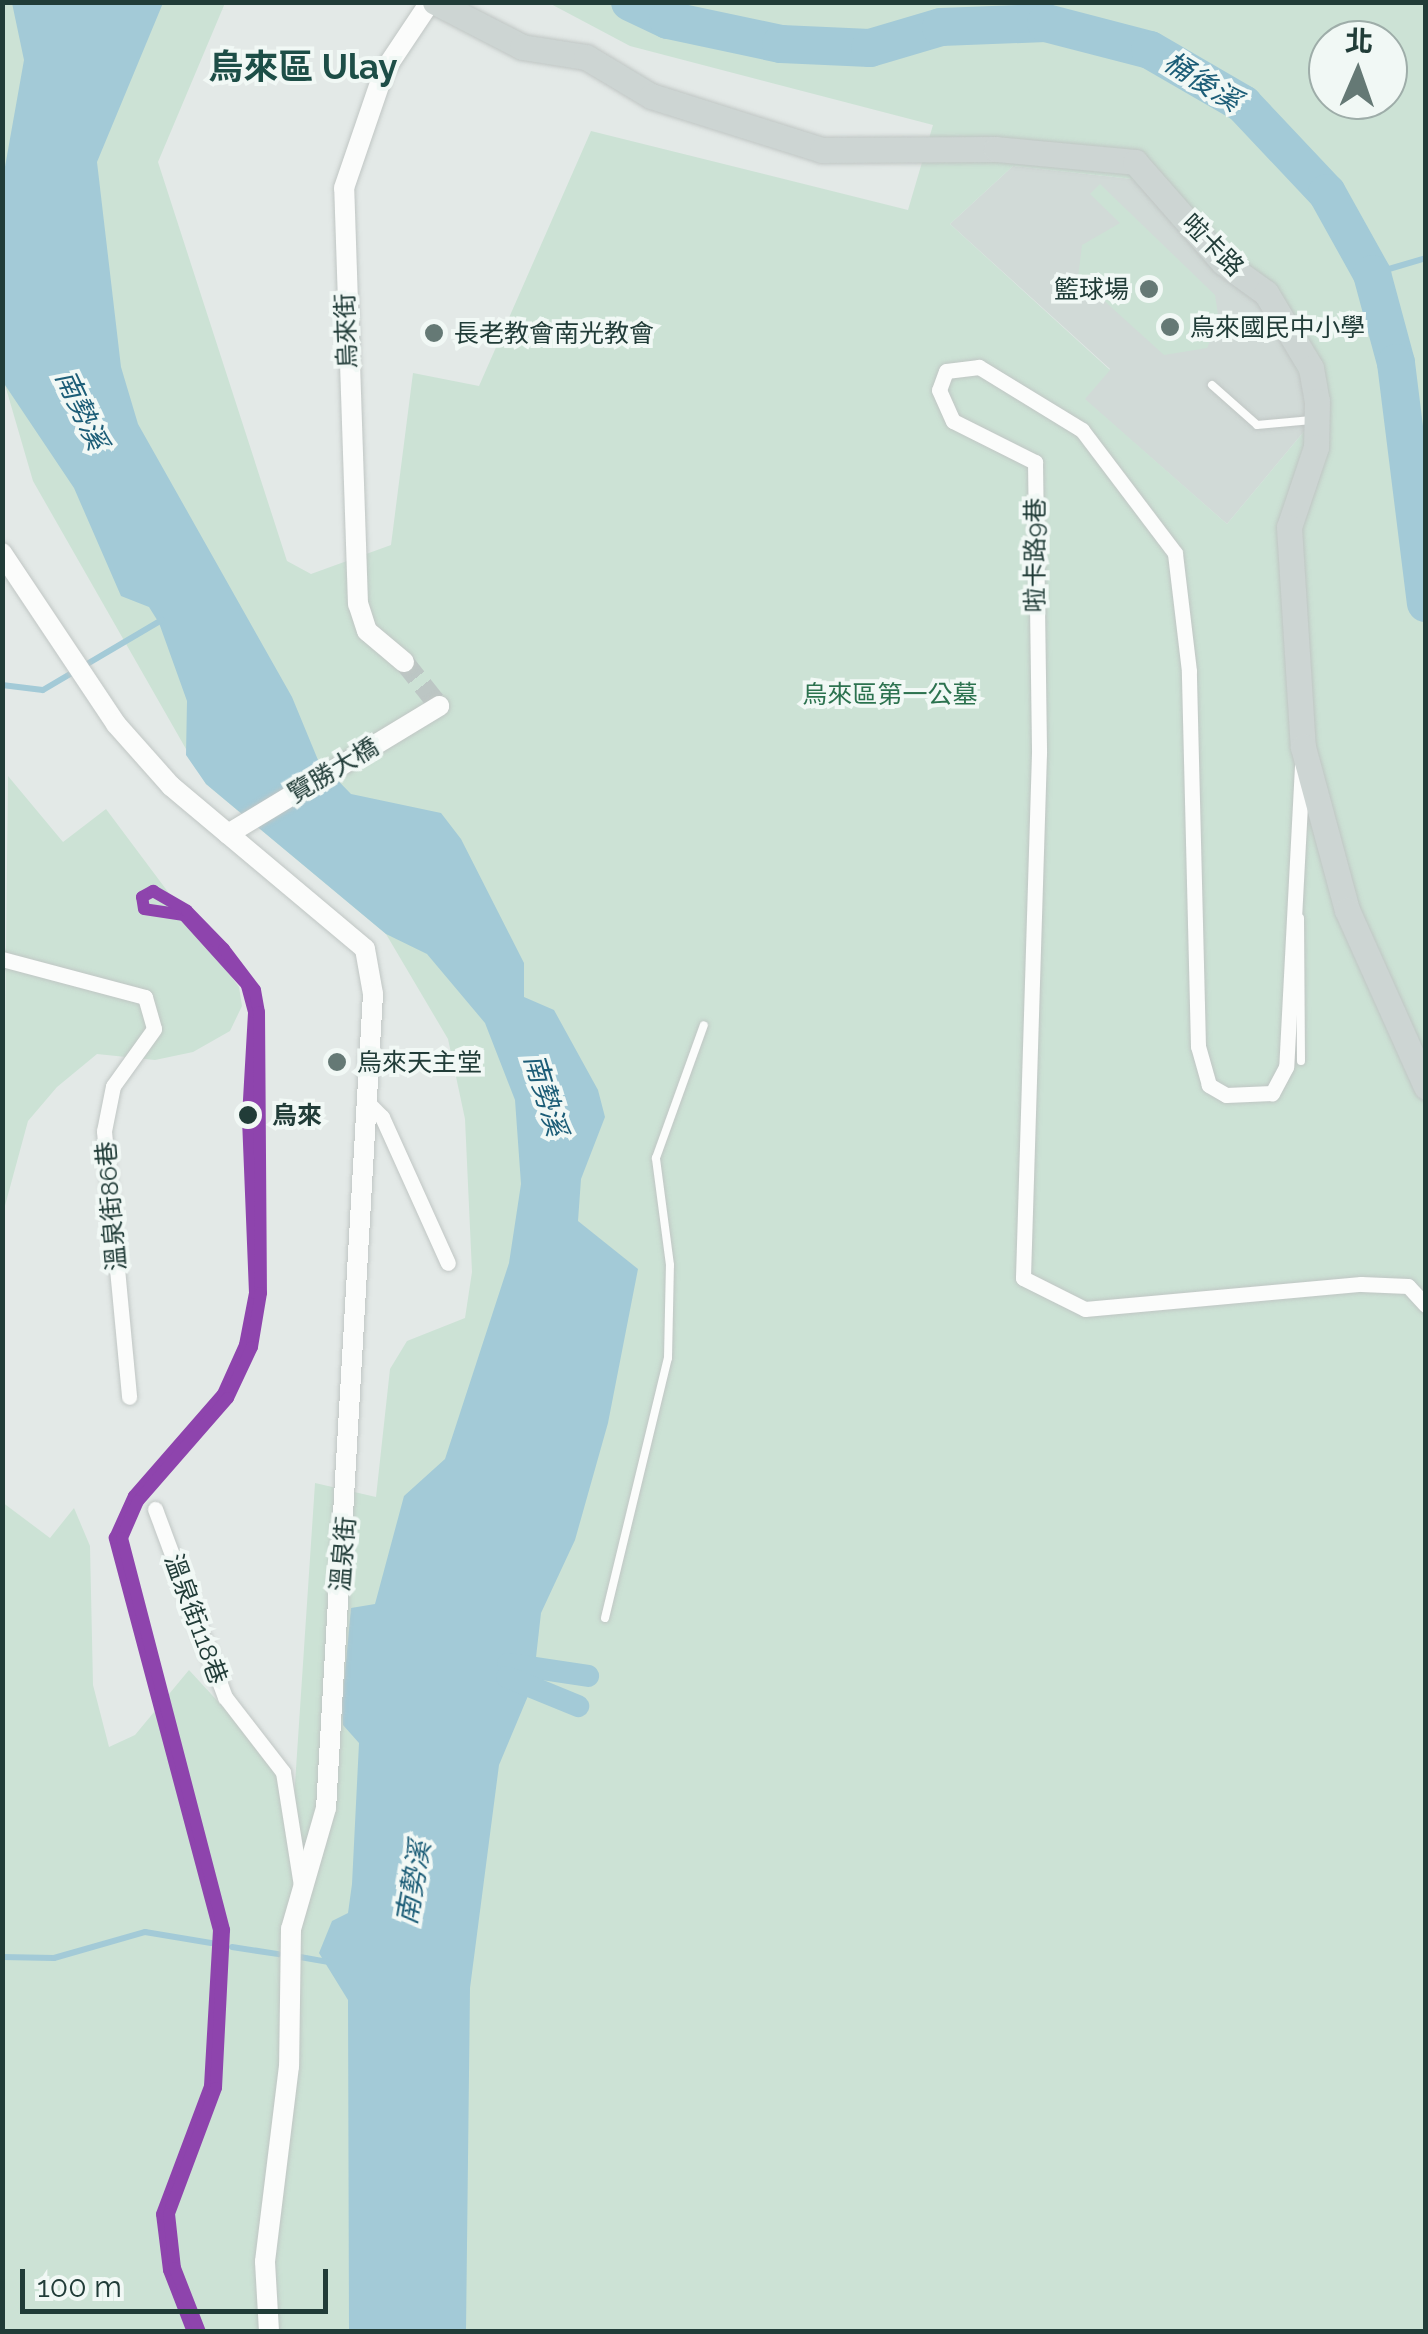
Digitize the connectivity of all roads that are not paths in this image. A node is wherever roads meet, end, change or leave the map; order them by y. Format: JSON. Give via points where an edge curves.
{"nodes":[{"id":1,"x":432,"y":2,"type":"edge"},
{"id":2,"x":1212,"y":385,"type":"dead end"},
{"id":3,"x":1317,"y":421,"type":"junction"},
{"id":4,"x":2,"y":553,"type":"edge"},
{"id":5,"x":404,"y":662,"type":"tunnel mouth"},
{"id":6,"x":439,"y":706,"type":"dead end"},
{"id":7,"x":1304,"y":747,"type":"junction"},
{"id":8,"x":228,"y":834,"type":"junction"},
{"id":9,"x":1293,"y":864,"type":"junction"},
{"id":10,"x":2,"y":958,"type":"edge"},
{"id":11,"x":704,"y":1025,"type":"dead end"},
{"id":12,"x":1301,"y":1061,"type":"dead end"},
{"id":13,"x":1426,"y":1087,"type":"edge"},
{"id":14,"x":365,"y":1100,"type":"junction"},
{"id":15,"x":448,"y":1263,"type":"dead end"},
{"id":16,"x":1426,"y":1305,"type":"edge"},
{"id":17,"x":129,"y":1397,"type":"dead end"},
{"id":18,"x":155,"y":1509,"type":"dead end"},
{"id":19,"x":605,"y":1618,"type":"dead end"},
{"id":20,"x":302,"y":1890,"type":"junction"},
{"id":21,"x":269,"y":2332,"type":"edge"}],
"edges":[{"from":1,"to":3,"type":"main road","name":"啦卡路","via":[[522,48],[586,56],[651,96],[822,150],[996,149],[1135,162],[1223,262],[1266,293],[1311,368]]},
{"from":1,"to":5,"type":"street","name":"烏來街","via":[[384,71],[344,188],[358,604],[367,631]]},
{"from":2,"to":3,"type":"lane","via":[[1258,425]]},
{"from":3,"to":7,"type":"main road","name":"啦卡路","via":[[1289,527]]},
{"from":4,"to":8,"type":"street","name":"溫泉街","via":[[116,724]]},
{"from":6,"to":8,"type":"street","name":"覽勝大橋"},
{"from":7,"to":9,"type":"street","name":"啦卡路9巷"},
{"from":7,"to":13,"type":"main road","name":"啦卡路","via":[[1348,910]]},
{"from":8,"to":14,"type":"street","name":"溫泉街","via":[[365,949],[373,994]]},
{"from":9,"to":12,"type":"lane"},
{"from":9,"to":16,"type":"street","name":"啦卡路9巷","via":[[1286,1068],[1272,1093],[1226,1095],[1209,1085],[1198,1046],[1190,690],[1174,553],[1082,430],[1038,395],[957,362],[939,390],[953,421],[1034,462],[1037,922],[1023,1278],[1085,1309],[1361,1284],[1408,1286]]},
{"from":10,"to":17,"type":"street","name":"溫泉街86巷","via":[[145,996],[150,1012],[154,1028],[113,1086],[104,1131]]},
{"from":11,"to":19,"type":"lane","via":[[656,1158],[670,1265],[668,1358]]},
{"from":14,"to":15,"type":"street","via":[[382,1117]]},
{"from":14,"to":20,"type":"street","name":"溫泉街","via":[[326,1808]]},
{"from":18,"to":20,"type":"street","name":"溫泉街118巷","via":[[225,1697],[283,1772]]},
{"from":20,"to":21,"type":"street","name":"溫泉街","via":[[272,2153]]}]}
